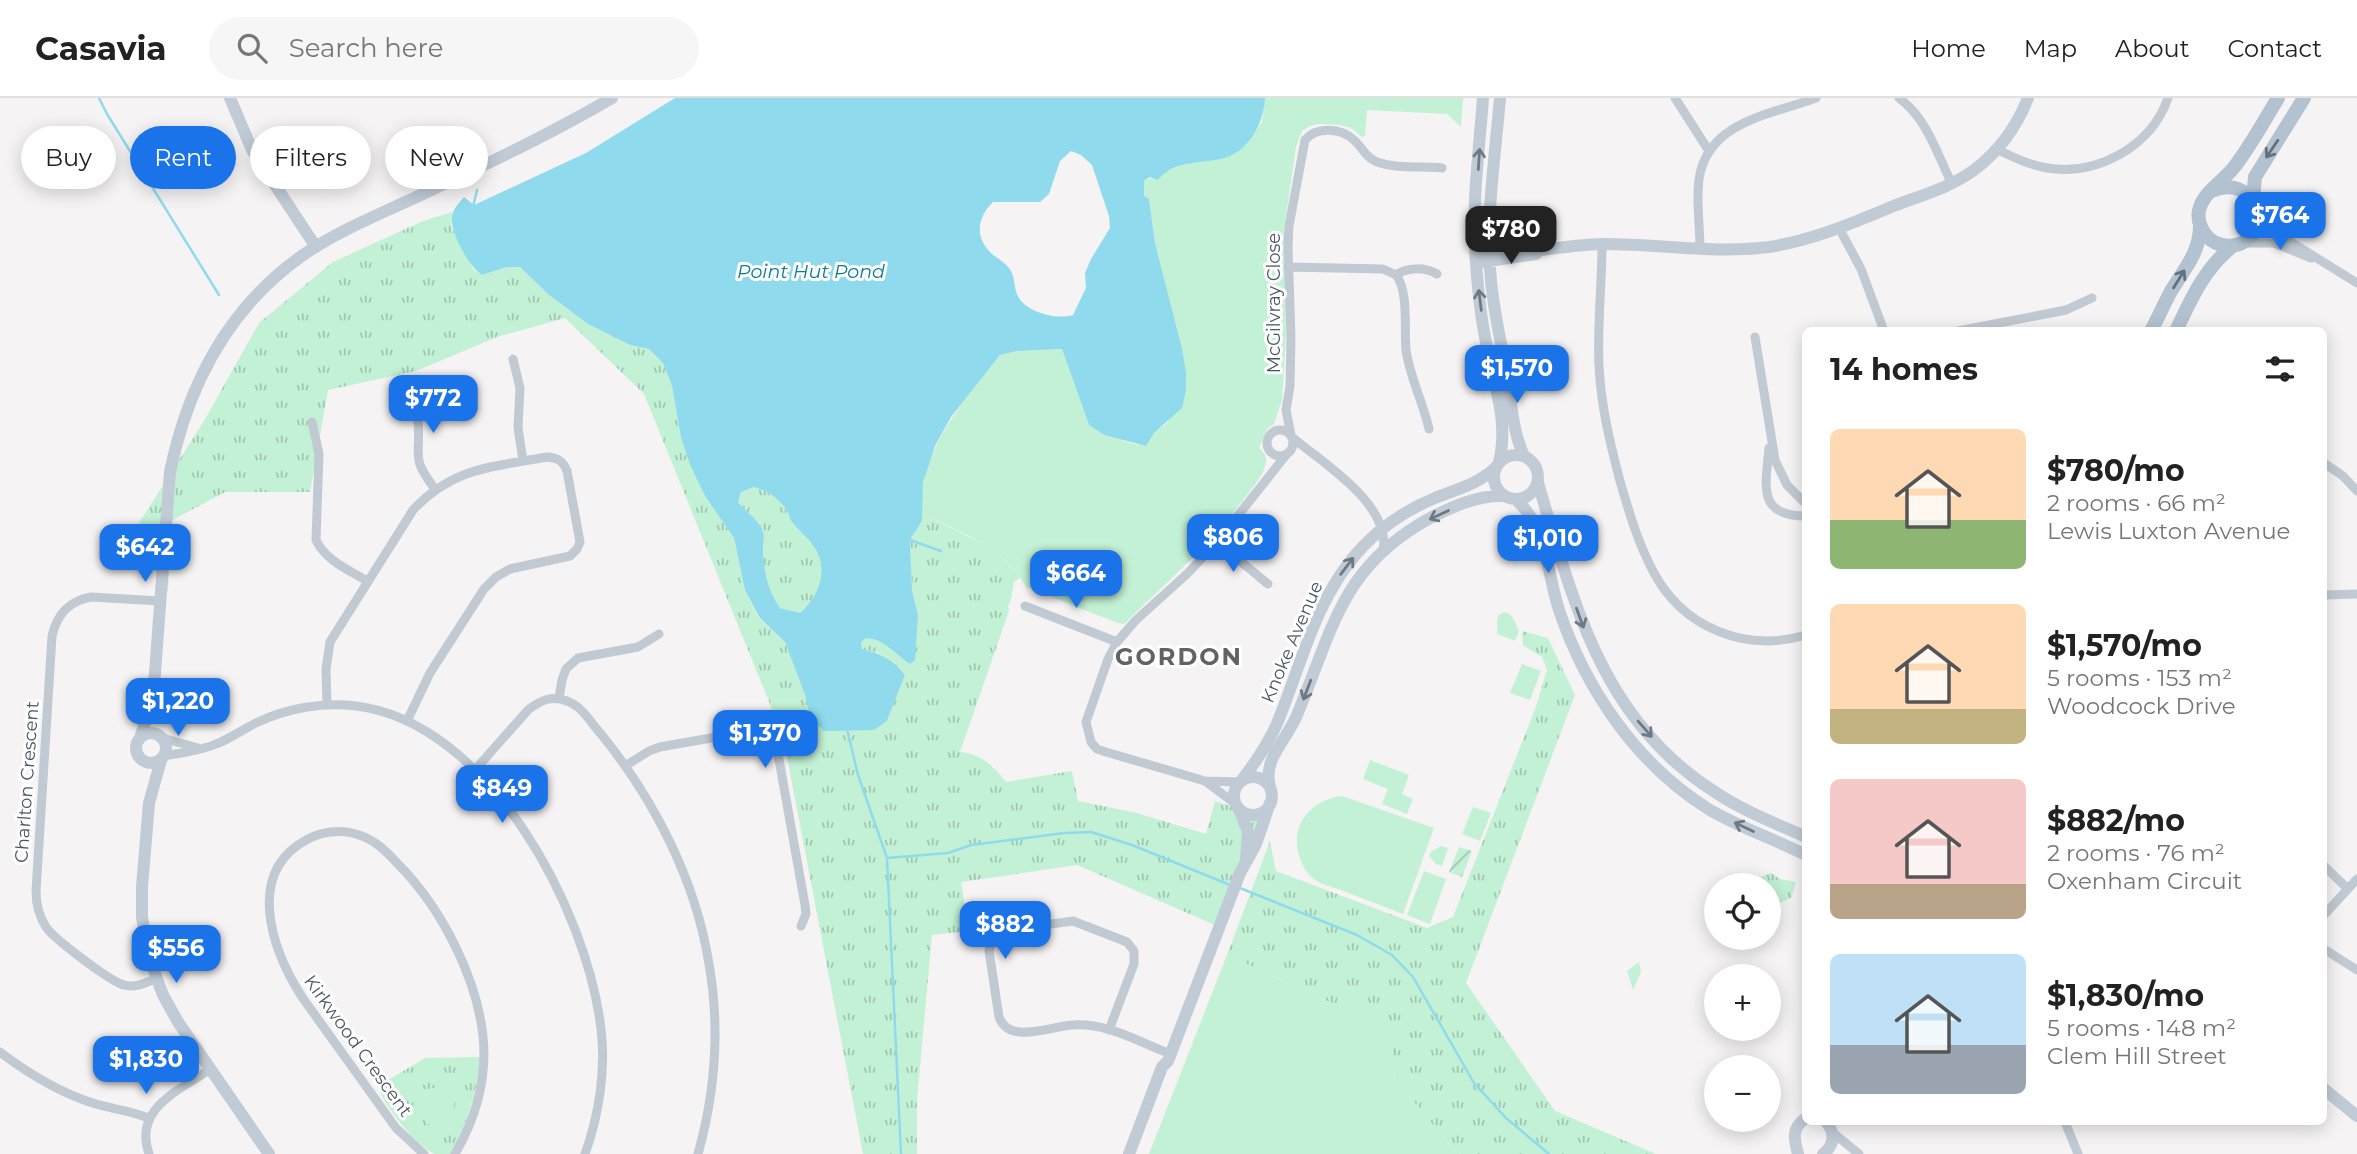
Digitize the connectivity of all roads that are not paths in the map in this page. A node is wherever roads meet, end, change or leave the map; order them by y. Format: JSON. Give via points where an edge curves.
{"nodes":[{"id":1,"x":230,"y":98,"type":"edge"},
{"id":2,"x":612,"y":98,"type":"edge"},
{"id":3,"x":1483,"y":98,"type":"edge"},
{"id":4,"x":1500,"y":98,"type":"edge"},
{"id":5,"x":1675,"y":98,"type":"edge"},
{"id":6,"x":1815,"y":98,"type":"edge"},
{"id":7,"x":1899,"y":98,"type":"edge"},
{"id":8,"x":2028,"y":98,"type":"edge"},
{"id":9,"x":2168,"y":98,"type":"edge"},
{"id":10,"x":2278,"y":98,"type":"edge"},
{"id":11,"x":2305,"y":98,"type":"edge"},
{"id":12,"x":1996,"y":149,"type":"junction"},
{"id":13,"x":1709,"y":151,"type":"junction"},
{"id":14,"x":1442,"y":168,"type":"dead end"},
{"id":15,"x":1952,"y":184,"type":"junction"},
{"id":16,"x":2212,"y":191,"type":"junction"},
{"id":17,"x":2255,"y":206,"type":"junction"},
{"id":18,"x":2200,"y":226,"type":"junction"},
{"id":19,"x":1839,"y":228,"type":"junction"},
{"id":20,"x":1602,"y":244,"type":"junction"},
{"id":21,"x":2237,"y":244,"type":"junction"},
{"id":22,"x":316,"y":247,"type":"junction"},
{"id":23,"x":1700,"y":249,"type":"junction"},
{"id":24,"x":1490,"y":256,"type":"junction"},
{"id":25,"x":1475,"y":257,"type":"junction"},
{"id":26,"x":2326,"y":264,"type":"junction"},
{"id":27,"x":1288,"y":267,"type":"junction"},
{"id":28,"x":1437,"y":274,"type":"dead end"},
{"id":29,"x":1396,"y":275,"type":"junction"},
{"id":30,"x":2357,"y":283,"type":"edge"},
{"id":31,"x":2092,"y":298,"type":"dead end"},
{"id":32,"x":1883,"y":327,"type":"edge"},
{"id":33,"x":1979,"y":327,"type":"edge"},
{"id":34,"x":2153,"y":327,"type":"edge"},
{"id":35,"x":2178,"y":327,"type":"edge"},
{"id":36,"x":1755,"y":337,"type":"dead end"},
{"id":37,"x":513,"y":359,"type":"dead end"},
{"id":38,"x":411,"y":390,"type":"dead end"},
{"id":39,"x":1286,"y":410,"type":"junction"},
{"id":40,"x":1768,"y":420,"type":"junction"},
{"id":41,"x":312,"y":422,"type":"dead end"},
{"id":42,"x":1429,"y":429,"type":"dead end"},
{"id":43,"x":1273,"y":431,"type":"junction"},
{"id":44,"x":1292,"y":437,"type":"junction"},
{"id":45,"x":1270,"y":452,"type":"junction"},
{"id":46,"x":1288,"y":454,"type":"junction"},
{"id":47,"x":1314,"y":455,"type":"junction"},
{"id":48,"x":1524,"y":456,"type":"junction"},
{"id":49,"x":523,"y":461,"type":"junction"},
{"id":50,"x":1497,"y":465,"type":"junction"},
{"id":51,"x":2327,"y":465,"type":"edge"},
{"id":52,"x":1266,"y":478,"type":"junction"},
{"id":53,"x":1538,"y":483,"type":"junction"},
{"id":54,"x":435,"y":489,"type":"junction"},
{"id":55,"x":2357,"y":491,"type":"edge"},
{"id":56,"x":1509,"y":498,"type":"junction"},
{"id":57,"x":1802,"y":500,"type":"edge"},
{"id":58,"x":1802,"y":516,"type":"edge"},
{"id":59,"x":1383,"y":529,"type":"junction"},
{"id":60,"x":1405,"y":533,"type":"junction"},
{"id":61,"x":1217,"y":541,"type":"junction"},
{"id":62,"x":1383,"y":551,"type":"junction"},
{"id":63,"x":367,"y":581,"type":"junction"},
{"id":64,"x":1268,"y":584,"type":"dead end"},
{"id":65,"x":2357,"y":594,"type":"edge"},
{"id":66,"x":2327,"y":595,"type":"edge"},
{"id":67,"x":160,"y":601,"type":"junction"},
{"id":68,"x":1025,"y":606,"type":"dead end"},
{"id":69,"x":659,"y":634,"type":"dead end"},
{"id":70,"x":1802,"y":636,"type":"edge"},
{"id":71,"x":1117,"y":642,"type":"junction"},
{"id":72,"x":559,"y":698,"type":"junction"},
{"id":73,"x":153,"y":699,"type":"junction"},
{"id":74,"x":327,"y":705,"type":"junction"},
{"id":75,"x":407,"y":721,"type":"junction"},
{"id":76,"x":161,"y":737,"type":"junction"},
{"id":77,"x":140,"y":738,"type":"junction"},
{"id":78,"x":199,"y":748,"type":"junction"},
{"id":79,"x":162,"y":758,"type":"junction"},
{"id":80,"x":144,"y":761,"type":"junction"},
{"id":81,"x":625,"y":766,"type":"junction"},
{"id":82,"x":474,"y":771,"type":"junction"},
{"id":83,"x":1205,"y":781,"type":"junction"},
{"id":84,"x":1241,"y":781,"type":"junction"},
{"id":85,"x":1270,"y":787,"type":"junction"},
{"id":86,"x":150,"y":794,"type":"junction"},
{"id":87,"x":1270,"y":803,"type":"junction"},
{"id":88,"x":1238,"y":807,"type":"junction"},
{"id":89,"x":1802,"y":835,"type":"edge"},
{"id":90,"x":1802,"y":853,"type":"edge"},
{"id":91,"x":1246,"y":859,"type":"junction"},
{"id":92,"x":2327,"y":869,"type":"edge"},
{"id":93,"x":2357,"y":879,"type":"edge"},
{"id":94,"x":2347,"y":888,"type":"junction"},
{"id":95,"x":2327,"y":911,"type":"edge"},
{"id":96,"x":801,"y":926,"type":"dead end"},
{"id":97,"x":2327,"y":951,"type":"edge"},
{"id":98,"x":2357,"y":970,"type":"edge"},
{"id":99,"x":155,"y":979,"type":"junction"},
{"id":100,"x":1109,"y":1030,"type":"junction"},
{"id":101,"x":0,"y":1052,"type":"edge"},
{"id":102,"x":1170,"y":1058,"type":"junction"},
{"id":103,"x":210,"y":1069,"type":"junction"},
{"id":104,"x":2327,"y":1091,"type":"edge"},
{"id":105,"x":2357,"y":1116,"type":"edge"},
{"id":106,"x":148,"y":1118,"type":"junction"},
{"id":107,"x":1802,"y":1122,"type":"edge"},
{"id":108,"x":1829,"y":1125,"type":"edge"},
{"id":109,"x":2066,"y":1125,"type":"edge"},
{"id":110,"x":1799,"y":1151,"type":"edge"},
{"id":111,"x":149,"y":1154,"type":"edge"},
{"id":112,"x":270,"y":1154,"type":"edge"},
{"id":113,"x":425,"y":1154,"type":"edge"},
{"id":114,"x":455,"y":1154,"type":"edge"},
{"id":115,"x":585,"y":1154,"type":"edge"},
{"id":116,"x":698,"y":1154,"type":"edge"},
{"id":117,"x":1129,"y":1154,"type":"edge"},
{"id":118,"x":1135,"y":1154,"type":"edge"},
{"id":119,"x":1823,"y":1154,"type":"edge"},
{"id":120,"x":1859,"y":1154,"type":"edge"},
{"id":121,"x":2078,"y":1154,"type":"edge"}],
"edges":[{"from":1,"to":22,"type":"street","via":[[253,150]]},
{"from":2,"to":22,"type":"street","via":[[513,152]]},
{"from":25,"to":3,"type":"street","one_way":true},
{"from":4,"to":24,"type":"street"},
{"from":5,"to":13,"type":"street"},
{"from":6,"to":13,"type":"street","via":[[1735,126]]},
{"from":7,"to":15,"type":"street","via":[[1924,125]]},
{"from":8,"to":12,"type":"street"},
{"from":9,"to":12,"type":"street","via":[[2148,133],[2103,163],[2078,169],[2046,168]]},
{"from":10,"to":16,"type":"main road","via":[[2235,166]]},
{"from":11,"to":17,"type":"main road","one_way":true,"via":[[2255,177]]},
{"from":12,"to":15,"type":"street"},
{"from":13,"to":23,"type":"street","via":[[1699,181]]},
{"from":14,"to":27,"type":"street","name":"McGilvray Close","via":[[1385,164],[1366,156],[1344,133],[1311,134],[1303,148],[1289,226]]},
{"from":15,"to":19,"type":"street"},
{"from":16,"to":17,"type":"main road","via":[[2230,186],[2247,192]]},
{"from":16,"to":18,"type":"main road","via":[[2200,206]]},
{"from":17,"to":21,"type":"main road","via":[[2255,230]]},
{"from":17,"to":26,"type":"street","via":[[2278,234]]},
{"from":18,"to":21,"type":"main road","via":[[2213,242]]},
{"from":34,"to":18,"type":"main road","one_way":true,"via":[[2197,250]]},
{"from":19,"to":23,"type":"street","via":[[1769,247]]},
{"from":19,"to":32,"type":"street","via":[[1861,269]]},
{"from":20,"to":23,"type":"street"},
{"from":20,"to":24,"type":"street","via":[[1535,247]]},
{"from":20,"to":70,"type":"street","via":[[1598,348],[1602,405],[1626,501],[1653,572],[1681,609],[1719,633],[1751,641]]},
{"from":21,"to":26,"type":"street","via":[[2274,243]]},
{"from":21,"to":35,"type":"main road","via":[[2211,266]]},
{"from":22,"to":67,"type":"street","via":[[279,274],[245,308],[215,348],[192,393],[170,472]]},
{"from":24,"to":25,"type":"street"},
{"from":24,"to":48,"type":"street","via":[[1513,429]]},
{"from":50,"to":25,"type":"street","one_way":true,"via":[[1503,447],[1502,414],[1487,349]]},
{"from":26,"to":30,"type":"street"},
{"from":27,"to":29,"type":"street","via":[[1382,269]]},
{"from":27,"to":39,"type":"street","name":"McGilvray Close","via":[[1290,386]]},
{"from":28,"to":29,"type":"street","via":[[1406,269]]},
{"from":29,"to":42,"type":"street","via":[[1402,289],[1409,370]]},
{"from":31,"to":33,"type":"street","via":[[2066,310]]},
{"from":36,"to":40,"type":"street"},
{"from":37,"to":49,"type":"street","via":[[520,388]]},
{"from":38,"to":54,"type":"street","via":[[418,421],[419,466]]},
{"from":39,"to":43,"type":"street","name":"McGilvray Close"},
{"from":39,"to":44,"type":"street","name":"McGilvray Close"},
{"from":40,"to":57,"type":"street","via":[[1778,469]]},
{"from":40,"to":58,"type":"street","via":[[1768,498],[1780,513]]},
{"from":41,"to":63,"type":"street","via":[[319,454],[316,540],[328,556]]},
{"from":43,"to":44,"type":"street","via":[[1281,429]]},
{"from":43,"to":45,"type":"street","via":[[1267,440]]},
{"from":44,"to":46,"type":"street"},
{"from":44,"to":47,"type":"street"},
{"from":45,"to":46,"type":"street"},
{"from":45,"to":52,"type":"street"},
{"from":46,"to":47,"type":"street"},
{"from":46,"to":52,"type":"street"},
{"from":47,"to":59,"type":"street","via":[[1346,478]]},
{"from":48,"to":50,"type":"street","via":[[1510,455]]},
{"from":48,"to":53,"type":"street","via":[[1538,470]]},
{"from":49,"to":54,"type":"street","via":[[462,474]]},
{"from":49,"to":75,"type":"street","via":[[547,457],[564,463],[578,547],[570,556],[510,569],[484,589],[429,673]]},
{"from":50,"to":56,"type":"street","via":[[1495,486]]},
{"from":50,"to":59,"type":"street","name":"Knoke Avenue","via":[[1481,480],[1433,498]]},
{"from":51,"to":55,"type":"street"},
{"from":52,"to":61,"type":"street"},
{"from":53,"to":56,"type":"street","via":[[1532,494]]},
{"from":53,"to":89,"type":"street","one_way":true,"via":[[1595,653],[1635,718],[1659,746],[1714,792]]},
{"from":54,"to":63,"type":"street","via":[[413,510]]},
{"from":56,"to":60,"type":"street","name":"Knoke Avenue","one_way":true,"via":[[1478,499]]},
{"from":90,"to":56,"type":"street","one_way":true,"via":[[1708,808],[1637,748],[1580,661],[1560,612],[1533,518]]},
{"from":59,"to":60,"type":"street"},
{"from":59,"to":62,"type":"street"},
{"from":84,"to":59,"type":"street","name":"Knoke Avenue","one_way":true,"via":[[1275,727],[1332,587],[1355,555]]},
{"from":60,"to":62,"type":"street","name":"Knoke Avenue"},
{"from":61,"to":64,"type":"street"},
{"from":61,"to":71,"type":"street"},
{"from":62,"to":85,"type":"street","name":"Knoke Avenue","one_way":true,"via":[[1356,580],[1338,611],[1296,718],[1270,759]]},
{"from":63,"to":74,"type":"street","via":[[330,642]]},
{"from":65,"to":66,"type":"street"},
{"from":67,"to":73,"type":"street"},
{"from":67,"to":99,"type":"street","name":"Charlton Crescent","via":[[80,599],[70,604],[55,624],[36,891],[39,913],[49,931],[103,972],[122,985]]},
{"from":68,"to":71,"type":"street"},
{"from":69,"to":72,"type":"street","via":[[638,647],[578,658],[566,668]]},
{"from":71,"to":83,"type":"street","via":[[1087,716],[1091,742],[1097,749]]},
{"from":72,"to":81,"type":"street","via":[[580,709]]},
{"from":72,"to":82,"type":"street","via":[[538,702],[528,710]]},
{"from":73,"to":76,"type":"street"},
{"from":73,"to":77,"type":"street"},
{"from":74,"to":75,"type":"street","via":[[359,706]]},
{"from":74,"to":78,"type":"street","via":[[281,713]]},
{"from":75,"to":82,"type":"street","via":[[440,741]]},
{"from":76,"to":77,"type":"street","via":[[148,734]]},
{"from":76,"to":78,"type":"street"},
{"from":76,"to":79,"type":"street","via":[[166,745]]},
{"from":77,"to":80,"type":"street","via":[[136,750]]},
{"from":78,"to":79,"type":"street"},
{"from":79,"to":80,"type":"street"},
{"from":79,"to":86,"type":"street"},
{"from":80,"to":86,"type":"street"},
{"from":81,"to":96,"type":"street","via":[[660,747],[745,732],[765,736],[778,754],[805,905]]},
{"from":81,"to":116,"type":"street","via":[[676,856],[709,963],[714,1059]]},
{"from":82,"to":115,"type":"street","via":[[537,849],[566,904],[587,959],[602,1047],[599,1096]]},
{"from":83,"to":84,"type":"street"},
{"from":83,"to":88,"type":"street"},
{"from":84,"to":85,"type":"street","via":[[1255,777]]},
{"from":84,"to":88,"type":"street","via":[[1234,796]]},
{"from":85,"to":87,"type":"street"},
{"from":86,"to":99,"type":"street","via":[[142,917]]},
{"from":87,"to":88,"type":"street","via":[[1256,814]]},
{"from":87,"to":91,"type":"street"},
{"from":88,"to":91,"type":"street","via":[[1248,832]]},
{"from":91,"to":102,"type":"street"},
{"from":92,"to":94,"type":"street"},
{"from":93,"to":94,"type":"street"},
{"from":94,"to":95,"type":"street"},
{"from":97,"to":98,"type":"street"},
{"from":99,"to":103,"type":"street"},
{"from":100,"to":100,"type":"street","via":[[1075,1024],[1009,1031],[999,1017],[989,951],[992,938],[1002,931],[1073,921],[1127,942],[1134,951],[1134,964]]},
{"from":100,"to":102,"type":"street"},
{"from":101,"to":106,"type":"street","via":[[72,1095]]},
{"from":102,"to":117,"type":"street","via":[[1162,1067]]},
{"from":102,"to":118,"type":"street","via":[[1170,1070]]},
{"from":103,"to":106,"type":"street","via":[[159,1104]]},
{"from":103,"to":112,"type":"street"},
{"from":104,"to":105,"type":"street"},
{"from":106,"to":111,"type":"street"},
{"from":107,"to":110,"type":"street","via":[[1794,1133]]},
{"from":108,"to":119,"type":"street","via":[[1831,1145]]},
{"from":108,"to":120,"type":"street"},
{"from":109,"to":121,"type":"street"},
{"from":113,"to":114,"type":"street","name":"Kirkwood Crescent","via":[[396,1128],[302,997],[275,943],[269,906],[271,880],[291,849],[314,835],[349,832],[381,846],[420,888],[455,946],[474,995],[484,1049],[475,1112]]}]}
